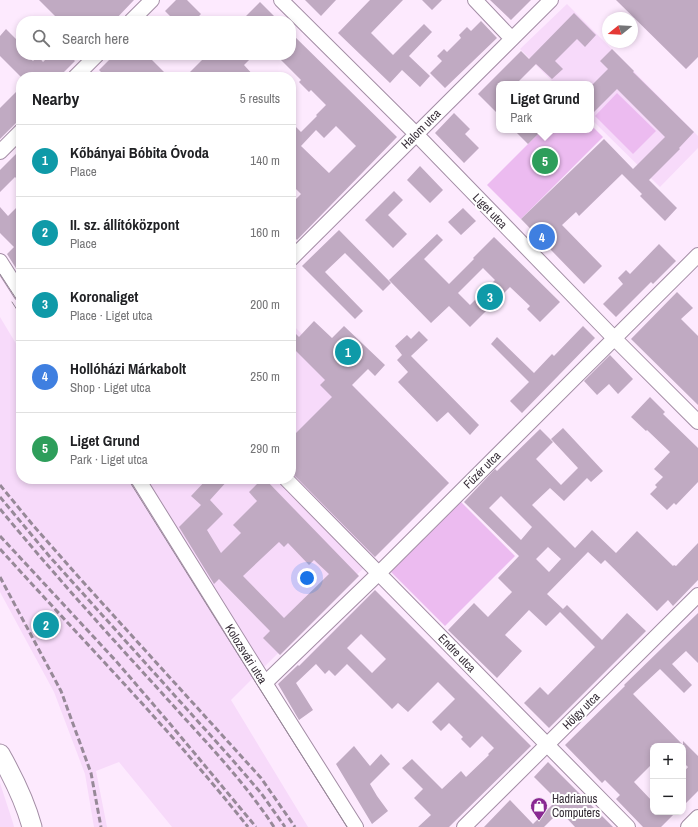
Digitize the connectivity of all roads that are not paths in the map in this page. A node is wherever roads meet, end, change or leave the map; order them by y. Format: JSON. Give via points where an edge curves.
{"nodes":[{"id":1,"x":152,"y":0,"type":"edge"},
{"id":2,"x":281,"y":0,"type":"edge"},
{"id":3,"x":475,"y":0,"type":"edge"},
{"id":4,"x":551,"y":0,"type":"edge"},
{"id":5,"x":136,"y":16,"type":"edge"},
{"id":6,"x":512,"y":39,"type":"junction"},
{"id":7,"x":92,"y":60,"type":"edge"},
{"id":8,"x":80,"y":72,"type":"edge"},
{"id":9,"x":416,"y":134,"type":"junction"},
{"id":10,"x":16,"y":136,"type":"edge"},
{"id":11,"x":0,"y":152,"type":"edge"},
{"id":12,"x":296,"y":254,"type":"edge"},
{"id":13,"x":698,"y":255,"type":"edge"},
{"id":14,"x":0,"y":261,"type":"edge"},
{"id":15,"x":16,"y":286,"type":"edge"},
{"id":16,"x":614,"y":338,"type":"junction"},
{"id":17,"x":698,"y":422,"type":"edge"},
{"id":18,"x":141,"y":484,"type":"edge"},
{"id":19,"x":291,"y":484,"type":"edge"},
{"id":20,"x":379,"y":573,"type":"junction"},
{"id":21,"x":698,"y":595,"type":"edge"},
{"id":22,"x":265,"y":683,"type":"junction"},
{"id":23,"x":546,"y":745,"type":"junction"},
{"id":24,"x":0,"y":754,"type":"edge"},
{"id":25,"x":698,"y":817,"type":"edge"},
{"id":26,"x":32,"y":827,"type":"edge"},
{"id":27,"x":356,"y":827,"type":"edge"},
{"id":28,"x":464,"y":827,"type":"edge"},
{"id":29,"x":628,"y":827,"type":"edge"},
{"id":30,"x":688,"y":827,"type":"edge"}],
"edges":[{"from":1,"to":5,"type":"street"},
{"from":2,"to":9,"type":"street","name":"Liget utca"},
{"from":3,"to":6,"type":"street"},
{"from":4,"to":6,"type":"street","name":"Halom utca"},
{"from":6,"to":9,"type":"street","name":"Halom utca"},
{"from":7,"to":8,"type":"street"},
{"from":9,"to":12,"type":"street","name":"Halom utca"},
{"from":9,"to":16,"type":"street","name":"Liget utca"},
{"from":10,"to":11,"type":"street"},
{"from":13,"to":16,"type":"street","name":"Füzér utca"},
{"from":14,"to":15,"type":"street"},
{"from":16,"to":17,"type":"street","name":"Liget utca"},
{"from":16,"to":20,"type":"street","name":"Füzér utca"},
{"from":18,"to":22,"type":"street","name":"Kolozsvári utca"},
{"from":19,"to":20,"type":"street","name":"Endre utca"},
{"from":20,"to":22,"type":"street","name":"Füzér utca"},
{"from":20,"to":23,"type":"street","name":"Endre utca"},
{"from":21,"to":23,"type":"street","name":"Hölgy utca"},
{"from":22,"to":27,"type":"street","name":"Kolozsvári utca"},
{"from":23,"to":28,"type":"street","name":"Hölgy utca"},
{"from":23,"to":29,"type":"street","name":"Endre utca"},
{"from":24,"to":26,"type":"street","via":[[12,775]]},
{"from":25,"to":30,"type":"street"}]}
